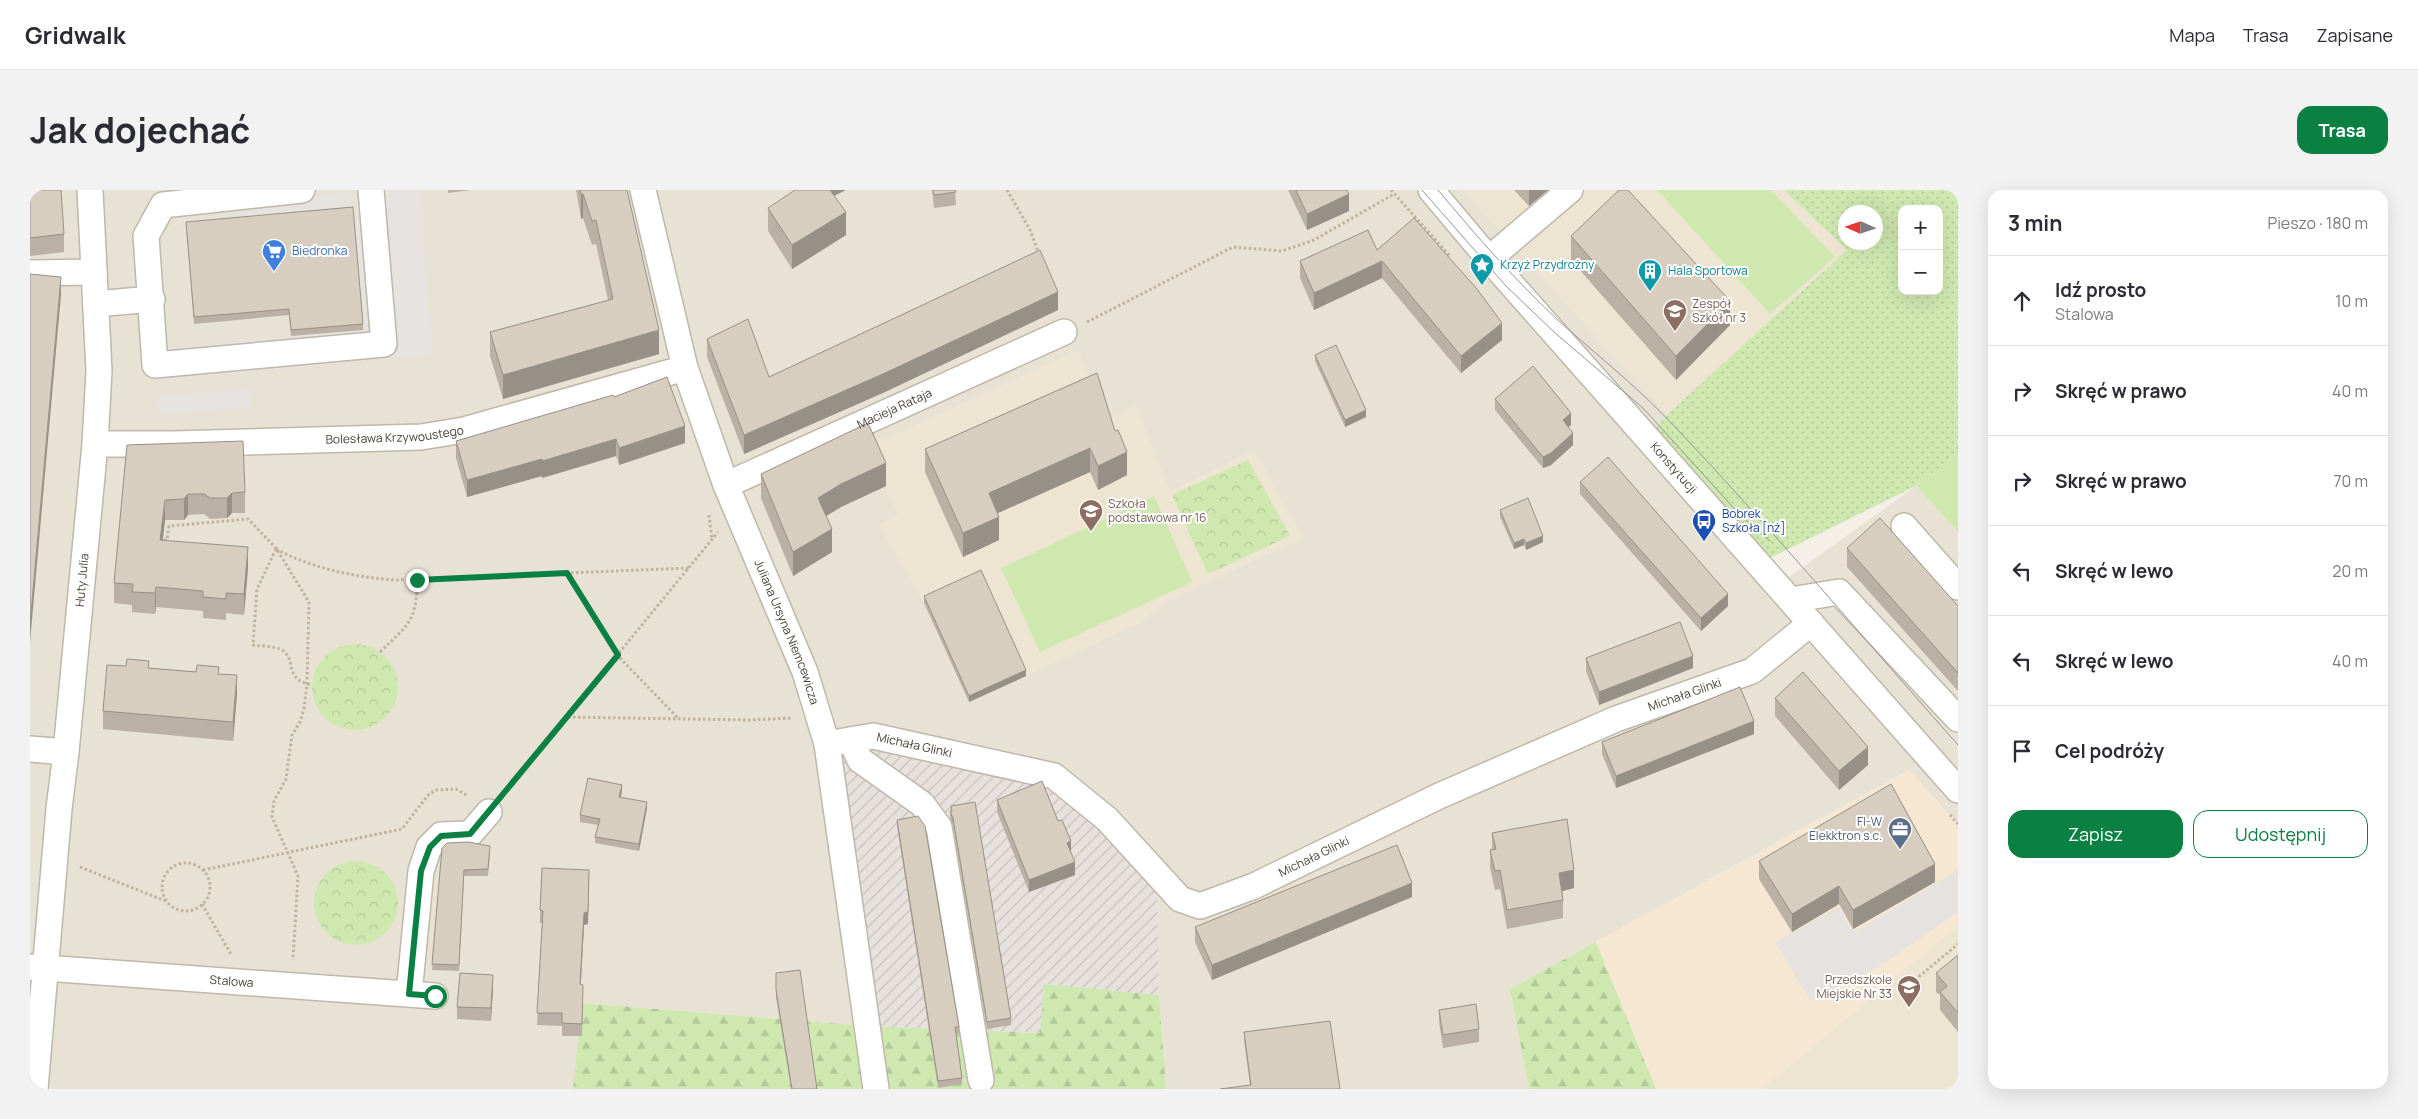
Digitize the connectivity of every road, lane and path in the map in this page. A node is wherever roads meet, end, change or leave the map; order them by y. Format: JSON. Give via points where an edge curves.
{"nodes":[{"id":1,"x":90,"y":190,"type":"edge"},
{"id":2,"x":302,"y":190,"type":"edge"},
{"id":3,"x":371,"y":190,"type":"edge"},
{"id":4,"x":642,"y":190,"type":"edge"},
{"id":5,"x":1007,"y":190,"type":"edge"},
{"id":6,"x":1431,"y":190,"type":"edge"},
{"id":7,"x":1570,"y":190,"type":"edge"},
{"id":8,"x":1394,"y":194,"type":"dead end"},
{"id":9,"x":1041,"y":258,"type":"edge"},
{"id":10,"x":1489,"y":259,"type":"junction"},
{"id":11,"x":94,"y":272,"type":"junction"},
{"id":12,"x":30,"y":273,"type":"edge"},
{"id":13,"x":152,"y":299,"type":"junction"},
{"id":14,"x":96,"y":304,"type":"junction"},
{"id":15,"x":1093,"y":319,"type":"dead end"},
{"id":16,"x":1064,"y":332,"type":"dead end"},
{"id":17,"x":685,"y":368,"type":"junction"},
{"id":18,"x":95,"y":444,"type":"junction"},
{"id":19,"x":726,"y":485,"type":"junction"},
{"id":20,"x":1904,"y":526,"type":"dead end"},
{"id":21,"x":149,"y":539,"type":"edge"},
{"id":22,"x":712,"y":540,"type":"dead end"},
{"id":23,"x":276,"y":548,"type":"junction"},
{"id":24,"x":689,"y":568,"type":"junction"},
{"id":25,"x":567,"y":573,"type":"junction"},
{"id":26,"x":417,"y":580,"type":"junction"},
{"id":27,"x":1958,"y":587,"type":"edge"},
{"id":28,"x":1790,"y":600,"type":"junction"},
{"id":29,"x":1811,"y":623,"type":"junction"},
{"id":30,"x":380,"y":652,"type":"dead end"},
{"id":31,"x":618,"y":655,"type":"junction"},
{"id":32,"x":307,"y":684,"type":"junction"},
{"id":33,"x":312,"y":685,"type":"dead end"},
{"id":34,"x":568,"y":716,"type":"junction"},
{"id":35,"x":678,"y":718,"type":"junction"},
{"id":36,"x":800,"y":718,"type":"dead end"},
{"id":37,"x":1958,"y":719,"type":"edge"},
{"id":38,"x":839,"y":742,"type":"junction"},
{"id":39,"x":30,"y":749,"type":"edge"},
{"id":40,"x":66,"y":752,"type":"junction"},
{"id":41,"x":1958,"y":790,"type":"edge"},
{"id":42,"x":489,"y":812,"type":"junction"},
{"id":43,"x":288,"y":853,"type":"junction"},
{"id":44,"x":80,"y":867,"type":"dead end"},
{"id":45,"x":203,"y":870,"type":"junction"},
{"id":46,"x":168,"y":902,"type":"junction"},
{"id":47,"x":202,"y":904,"type":"junction"},
{"id":48,"x":1958,"y":944,"type":"edge"},
{"id":49,"x":235,"y":962,"type":"dead end"},
{"id":50,"x":37,"y":968,"type":"edge"},
{"id":51,"x":1915,"y":980,"type":"dead end"},
{"id":52,"x":291,"y":986,"type":"junction"},
{"id":53,"x":409,"y":994,"type":"junction"},
{"id":54,"x":435,"y":996,"type":"dead end"},
{"id":55,"x":981,"y":1080,"type":"dead end"},
{"id":56,"x":35,"y":1089,"type":"edge"},
{"id":57,"x":876,"y":1089,"type":"edge"}],
"edges":[{"from":1,"to":11,"type":"street","name":"Huty Julia"},
{"from":2,"to":13,"type":"street","via":[[162,205],[146,236]]},
{"from":3,"to":13,"type":"street","via":[[384,344],[155,365]]},
{"from":4,"to":17,"type":"street","name":"Juliana Ursyna Niemcewicza"},
{"from":5,"to":9,"type":"path","via":[[1030,230]]},
{"from":6,"to":10,"type":"street","name":"Konstytucji"},
{"from":7,"to":10,"type":"street"},
{"from":8,"to":15,"type":"path","via":[[1314,240],[1282,251],[1233,247]]},
{"from":10,"to":28,"type":"street","name":"Konstytucji"},
{"from":11,"to":12,"type":"street"},
{"from":11,"to":14,"type":"street","name":"Huty Julia"},
{"from":13,"to":14,"type":"street"},
{"from":14,"to":18,"type":"street","name":"Huty Julia","via":[[99,372]]},
{"from":16,"to":19,"type":"street","name":"Macieja Rataja"},
{"from":17,"to":18,"type":"street","name":"Bolesława Krzywoustego","via":[[464,430],[421,437]]},
{"from":17,"to":19,"type":"street","name":"Juliana Ursyna Niemcewicza"},
{"from":18,"to":40,"type":"street","name":"Huty Julia"},
{"from":19,"to":38,"type":"street","name":"Juliana Ursyna Niemcewicza","via":[[804,672]]},
{"from":20,"to":27,"type":"street"},
{"from":21,"to":23,"type":"path","via":[[167,540],[169,526],[248,519]]},
{"from":22,"to":24,"type":"path"},
{"from":23,"to":26,"type":"path","via":[[296,559],[356,577]]},
{"from":23,"to":32,"type":"path","via":[[309,602]]},
{"from":23,"to":32,"type":"path","via":[[257,589],[252,645],[286,653],[292,674]]},
{"from":24,"to":25,"type":"path"},
{"from":24,"to":31,"type":"path"},
{"from":25,"to":26,"type":"path"},
{"from":25,"to":31,"type":"path"},
{"from":26,"to":30,"type":"path","via":[[414,616]]},
{"from":28,"to":29,"type":"street","name":"Konstytucji"},
{"from":28,"to":37,"type":"street","via":[[1839,592]]},
{"from":29,"to":38,"type":"street","name":"Michała Glinki","via":[[1752,670],[1616,719],[1439,796],[1254,886],[1200,906],[1180,899],[1106,819],[1054,776],[873,736]]},
{"from":29,"to":41,"type":"street","name":"Konstytucji"},
{"from":31,"to":34,"type":"path"},
{"from":31,"to":35,"type":"path"},
{"from":32,"to":33,"type":"path"},
{"from":32,"to":43,"type":"path","via":[[300,722],[290,745],[286,779],[274,801],[272,817]]},
{"from":34,"to":35,"type":"path"},
{"from":34,"to":42,"type":"path"},
{"from":35,"to":36,"type":"path"},
{"from":38,"to":55,"type":"street","via":[[922,804],[939,827]]},
{"from":38,"to":57,"type":"street","name":"Juliana Ursyna Niemcewicza"},
{"from":39,"to":40,"type":"street"},
{"from":40,"to":50,"type":"street","name":"Huty Julia"},
{"from":42,"to":43,"type":"path","via":[[463,792],[445,788],[428,795],[402,829]]},
{"from":42,"to":53,"type":"street","via":[[470,834],[441,836],[430,847],[421,871]]},
{"from":43,"to":45,"type":"path"},
{"from":43,"to":52,"type":"path","via":[[298,876]]},
{"from":44,"to":46,"type":"path"},
{"from":45,"to":46,"type":"path","via":[[187,863],[170,869],[162,886]]},
{"from":45,"to":47,"type":"path","via":[[209,878],[210,888]]},
{"from":46,"to":47,"type":"path","via":[[185,911]]},
{"from":47,"to":49,"type":"path"},
{"from":48,"to":51,"type":"path"},
{"from":50,"to":52,"type":"street","name":"Stalowa"},
{"from":50,"to":56,"type":"street","name":"Huty Julia"},
{"from":52,"to":53,"type":"street","name":"Stalowa"},
{"from":53,"to":54,"type":"street","name":"Stalowa"}]}
